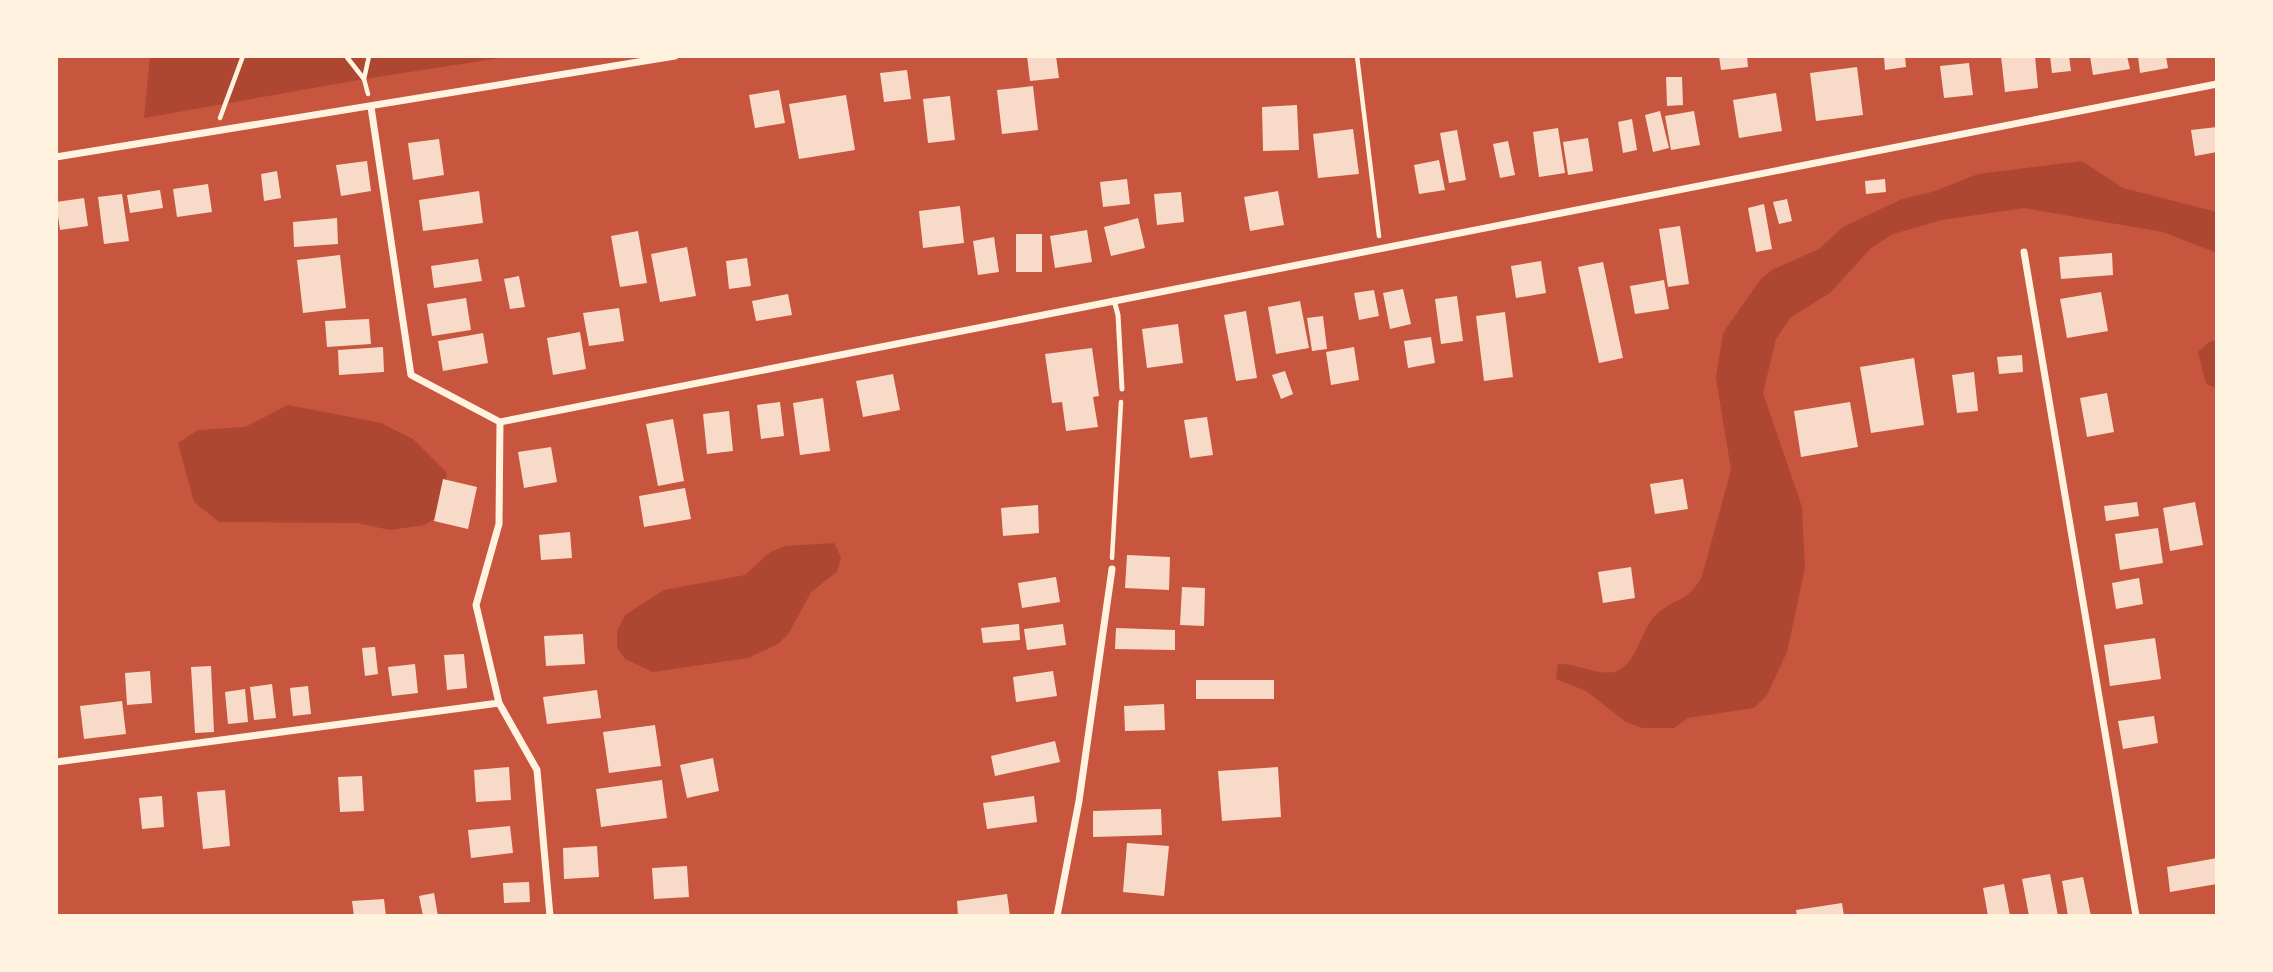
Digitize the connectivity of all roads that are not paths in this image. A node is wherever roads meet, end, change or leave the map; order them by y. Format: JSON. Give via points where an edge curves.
{"nodes":[{"id":1,"x":675,"y":56,"type":"edge"},
{"id":2,"x":2217,"y":84,"type":"edge"},
{"id":3,"x":371,"y":107,"type":"junction"},
{"id":4,"x":56,"y":157,"type":"edge"},
{"id":5,"x":2024,"y":252,"type":"dead end"},
{"id":6,"x":1114,"y":300,"type":"junction"},
{"id":7,"x":1122,"y":389,"type":"road end"},
{"id":8,"x":500,"y":422,"type":"junction"},
{"id":9,"x":1112,"y":569,"type":"road end"},
{"id":10,"x":499,"y":703,"type":"junction"},
{"id":11,"x":56,"y":762,"type":"edge"},
{"id":12,"x":550,"y":916,"type":"edge"},
{"id":13,"x":1057,"y":916,"type":"edge"},
{"id":14,"x":2136,"y":916,"type":"edge"}],
"edges":[{"from":1,"to":3,"type":"street"},
{"from":2,"to":6,"type":"street"},
{"from":3,"to":4,"type":"street"},
{"from":3,"to":8,"type":"street","via":[[411,375]]},
{"from":5,"to":14,"type":"street"},
{"from":6,"to":7,"type":"lane"},
{"from":6,"to":8,"type":"street"},
{"from":8,"to":10,"type":"street","via":[[499,524],[476,605]]},
{"from":9,"to":13,"type":"street","via":[[1079,801]]},
{"from":10,"to":11,"type":"street"},
{"from":10,"to":12,"type":"street","via":[[537,770]]}]}
